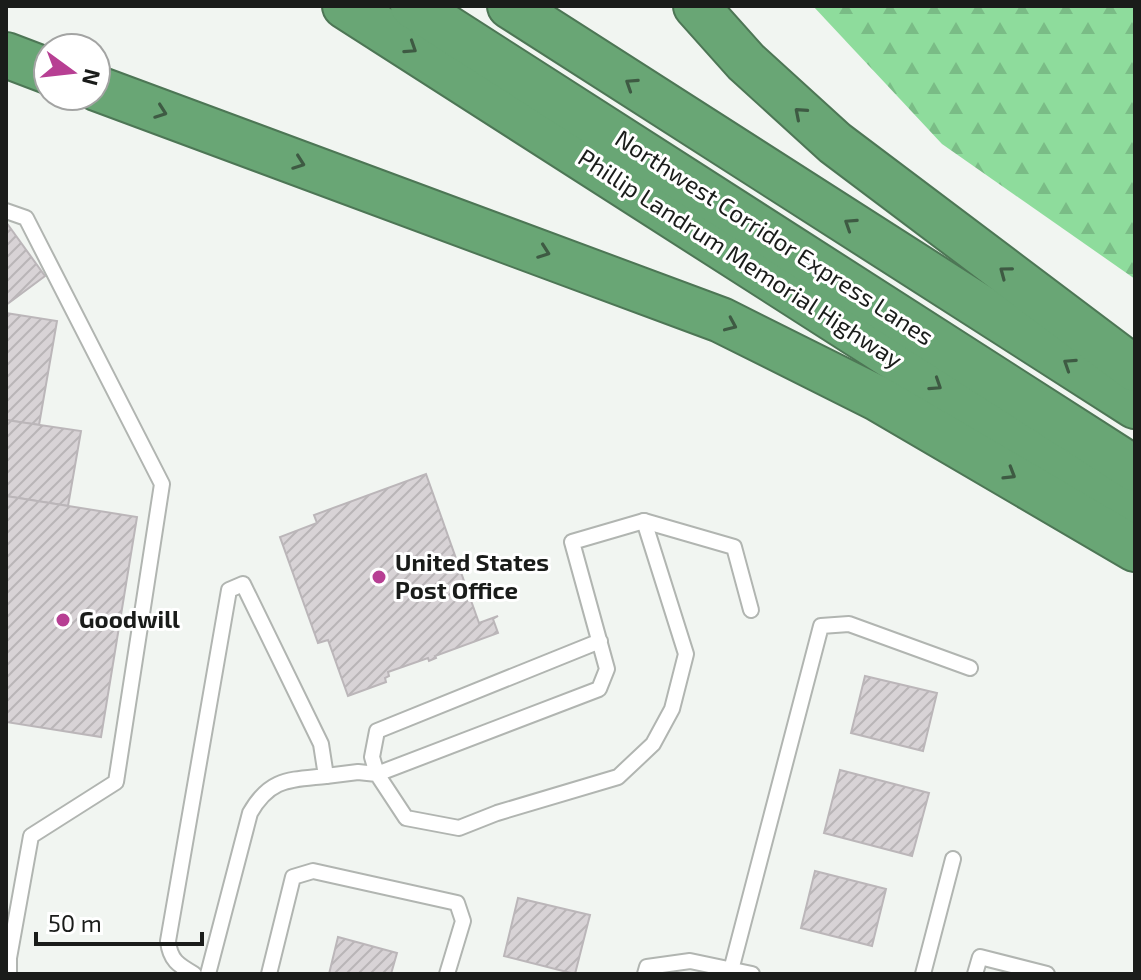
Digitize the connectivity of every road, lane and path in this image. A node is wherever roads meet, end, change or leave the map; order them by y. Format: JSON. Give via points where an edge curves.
{"nodes":[{"id":1,"x":345,"y":6,"type":"edge"},
{"id":2,"x":413,"y":6,"type":"edge"},
{"id":3,"x":510,"y":6,"type":"edge"},
{"id":4,"x":696,"y":6,"type":"edge"},
{"id":5,"x":6,"y":55,"type":"edge"},
{"id":6,"x":32,"y":65,"type":"edge"},
{"id":7,"x":112,"y":94,"type":"edge"},
{"id":8,"x":6,"y":211,"type":"edge"},
{"id":9,"x":1135,"y":369,"type":"edge"},
{"id":10,"x":1135,"y":406,"type":"edge"},
{"id":11,"x":1135,"y":469,"type":"edge"},
{"id":12,"x":1135,"y":512,"type":"edge"},
{"id":13,"x":644,"y":521,"type":"junction"},
{"id":14,"x":1135,"y":549,"type":"edge"},
{"id":15,"x":751,"y":610,"type":"dead end"},
{"id":16,"x":600,"y":641,"type":"junction"},
{"id":17,"x":970,"y":668,"type":"dead end"},
{"id":18,"x":377,"y":774,"type":"junction"},
{"id":19,"x":326,"y":776,"type":"junction"},
{"id":20,"x":953,"y":859,"type":"dead end"},
{"id":21,"x":8,"y":958,"type":"edge"},
{"id":22,"x":731,"y":972,"type":"edge"},
{"id":23,"x":9,"y":974,"type":"edge"},
{"id":24,"x":194,"y":974,"type":"edge"},
{"id":25,"x":208,"y":974,"type":"edge"},
{"id":26,"x":269,"y":974,"type":"edge"},
{"id":27,"x":447,"y":974,"type":"edge"},
{"id":28,"x":645,"y":974,"type":"edge"},
{"id":29,"x":752,"y":974,"type":"edge"},
{"id":30,"x":923,"y":974,"type":"edge"},
{"id":31,"x":975,"y":974,"type":"edge"},
{"id":32,"x":1047,"y":974,"type":"edge"}],
"edges":[{"from":1,"to":12,"type":"highway","name":"Phillip Landrum Memorial Highway","one_way":true},
{"from":2,"to":11,"type":"highway","name":"Northwest Corridor Express Lanes"},
{"from":10,"to":3,"type":"highway","one_way":true},
{"from":9,"to":4,"type":"highway","one_way":true,"via":[[835,143],[746,62]]},
{"from":5,"to":6,"type":"highway"},
{"from":7,"to":14,"type":"highway","one_way":true,"via":[[721,320],[877,398]]},
{"from":8,"to":21,"type":"lane","via":[[26,218],[162,484],[116,782],[31,836]]},
{"from":13,"to":15,"type":"lane","via":[[734,547]]},
{"from":13,"to":16,"type":"lane","via":[[572,542]]},
{"from":13,"to":18,"type":"lane","via":[[686,654],[672,709],[653,744],[618,777],[459,828],[406,818]]},
{"from":16,"to":18,"type":"lane","via":[[377,731],[372,757]]},
{"from":16,"to":18,"type":"lane","via":[[607,669],[599,689]]},
{"from":17,"to":22,"type":"lane","via":[[849,624],[821,626]]},
{"from":18,"to":19,"type":"lane"},
{"from":19,"to":24,"type":"lane","via":[[321,744],[243,584],[235,585],[229,590],[168,941],[170,955]]},
{"from":19,"to":25,"type":"lane","via":[[289,780],[260,795],[250,813]]},
{"from":20,"to":30,"type":"lane"},
{"from":21,"to":23,"type":"lane"},
{"from":22,"to":28,"type":"lane","via":[[690,961],[647,967]]},
{"from":22,"to":29,"type":"lane"},
{"from":26,"to":27,"type":"lane","via":[[293,877],[313,871],[457,903],[463,921]]},
{"from":31,"to":32,"type":"lane","via":[[980,957]]}]}
